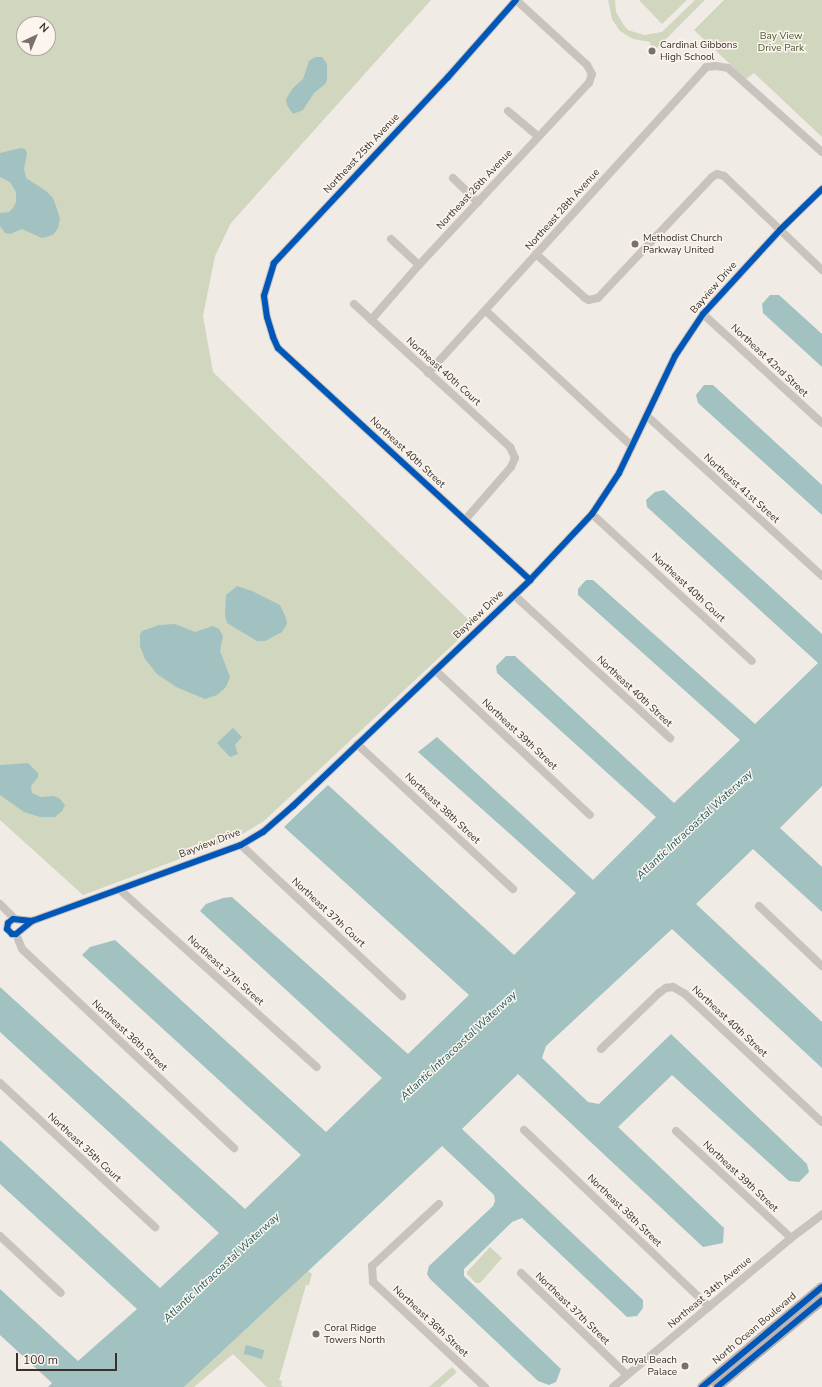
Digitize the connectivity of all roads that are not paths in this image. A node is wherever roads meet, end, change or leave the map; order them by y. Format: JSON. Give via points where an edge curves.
{"nodes":[{"id":1,"x":516,"y":0,"type":"edge"},
{"id":2,"x":508,"y":110,"type":"dead end"},
{"id":3,"x":538,"y":136,"type":"junction"},
{"id":4,"x":822,"y":152,"type":"edge"},
{"id":5,"x":453,"y":178,"type":"dead end"},
{"id":6,"x":822,"y":189,"type":"edge"},
{"id":7,"x":478,"y":202,"type":"junction"},
{"id":8,"x":780,"y":230,"type":"junction"},
{"id":9,"x":391,"y":239,"type":"dead end"},
{"id":10,"x":536,"y":254,"type":"junction"},
{"id":11,"x":419,"y":266,"type":"junction"},
{"id":12,"x":822,"y":270,"type":"edge"},
{"id":13,"x":354,"y":304,"type":"dead end"},
{"id":14,"x":486,"y":311,"type":"junction"},
{"id":15,"x":703,"y":314,"type":"junction"},
{"id":16,"x":371,"y":320,"type":"junction"},
{"id":17,"x":273,"y":337,"type":"joint"},
{"id":18,"x":428,"y":373,"type":"junction"},
{"id":19,"x":647,"y":416,"type":"junction"},
{"id":20,"x":822,"y":423,"type":"edge"},
{"id":21,"x":632,"y":446,"type":"junction"},
{"id":22,"x":592,"y":514,"type":"junction"},
{"id":23,"x":464,"y":520,"type":"junction"},
{"id":24,"x":822,"y":576,"type":"edge"},
{"id":25,"x":530,"y":580,"type":"junction"},
{"id":26,"x":514,"y":595,"type":"junction"},
{"id":27,"x":752,"y":660,"type":"dead end"},
{"id":28,"x":435,"y":670,"type":"junction"},
{"id":29,"x":670,"y":738,"type":"dead end"},
{"id":30,"x":357,"y":744,"type":"junction"},
{"id":31,"x":590,"y":814,"type":"dead end"},
{"id":32,"x":241,"y":845,"type":"junction"},
{"id":33,"x":119,"y":889,"type":"junction"},
{"id":34,"x":513,"y":889,"type":"dead end"},
{"id":35,"x":0,"y":904,"type":"edge"},
{"id":36,"x":759,"y":906,"type":"dead end"},
{"id":37,"x":12,"y":925,"type":"edge"},
{"id":38,"x":822,"y":966,"type":"edge"},
{"id":39,"x":402,"y":996,"type":"dead end"},
{"id":40,"x":602,"y":1049,"type":"dead end"},
{"id":41,"x":317,"y":1067,"type":"dead end"},
{"id":42,"x":0,"y":1083,"type":"edge"},
{"id":43,"x":822,"y":1122,"type":"edge"},
{"id":44,"x":524,"y":1130,"type":"dead end"},
{"id":45,"x":676,"y":1131,"type":"dead end"},
{"id":46,"x":234,"y":1148,"type":"dead end"},
{"id":47,"x":439,"y":1204,"type":"dead end"},
{"id":48,"x":822,"y":1215,"type":"edge"},
{"id":49,"x":155,"y":1227,"type":"dead end"},
{"id":50,"x":0,"y":1236,"type":"edge"},
{"id":51,"x":791,"y":1238,"type":"junction"},
{"id":52,"x":521,"y":1273,"type":"dead end"},
{"id":53,"x":822,"y":1287,"type":"edge"},
{"id":54,"x":61,"y":1293,"type":"dead end"},
{"id":55,"x":822,"y":1300,"type":"edge"},
{"id":56,"x":709,"y":1307,"type":"junction"},
{"id":57,"x":627,"y":1375,"type":"junction"},
{"id":58,"x":485,"y":1387,"type":"edge"},
{"id":59,"x":613,"y":1387,"type":"edge"},
{"id":60,"x":702,"y":1387,"type":"edge"},
{"id":61,"x":717,"y":1387,"type":"edge"}],
"edges":[{"from":1,"to":3,"type":"street","name":"Northeast 26th Avenue","via":[[587,65],[592,74],[589,83]]},
{"from":1,"to":17,"type":"street","name":"Northeast 25th Avenue","via":[[448,77],[274,263],[264,296]]},
{"from":2,"to":3,"type":"street"},
{"from":3,"to":7,"type":"street","name":"Northeast 26th Avenue"},
{"from":4,"to":10,"type":"street","name":"Northeast 28th Avenue","via":[[728,68],[706,67]]},
{"from":5,"to":7,"type":"street"},
{"from":6,"to":8,"type":"street","name":"Bayview Drive"},
{"from":7,"to":11,"type":"street","name":"Northeast 26th Avenue"},
{"from":8,"to":10,"type":"street","via":[[724,176],[717,174],[601,296],[594,300],[585,298]]},
{"from":8,"to":12,"type":"street"},
{"from":8,"to":15,"type":"street","name":"Bayview Drive"},
{"from":9,"to":11,"type":"street"},
{"from":10,"to":14,"type":"street","name":"Northeast 28th Avenue"},
{"from":11,"to":16,"type":"street","name":"Northeast 26th Avenue"},
{"from":13,"to":16,"type":"street","name":"Northeast 40th Court"},
{"from":14,"to":18,"type":"street","name":"Northeast 28th Avenue"},
{"from":14,"to":21,"type":"street"},
{"from":15,"to":19,"type":"street","name":"Bayview Drive","via":[[675,356]]},
{"from":15,"to":20,"type":"street","name":"Northeast 42nd Street"},
{"from":16,"to":18,"type":"street","name":"Northeast 40th Court"},
{"from":17,"to":23,"type":"street","name":"Northeast 40th Street","via":[[278,348]]},
{"from":18,"to":23,"type":"street","name":"Northeast 40th Court","via":[[510,447],[514,458],[511,467]]},
{"from":19,"to":21,"type":"street","name":"Bayview Drive"},
{"from":19,"to":24,"type":"street","name":"Northeast 41st Street"},
{"from":21,"to":22,"type":"street","name":"Bayview Drive","via":[[619,473]]},
{"from":22,"to":25,"type":"street","name":"Bayview Drive"},
{"from":22,"to":27,"type":"street","name":"Northeast 40th Court"},
{"from":23,"to":25,"type":"street","name":"Northeast 40th Street"},
{"from":25,"to":26,"type":"street","name":"Bayview Drive"},
{"from":26,"to":28,"type":"street","name":"Bayview Drive"},
{"from":26,"to":29,"type":"street","name":"Northeast 40th Street"},
{"from":28,"to":30,"type":"street","name":"Bayview Drive"},
{"from":28,"to":31,"type":"street","name":"Northeast 39th Street"},
{"from":30,"to":32,"type":"street","name":"Bayview Drive","via":[[263,832]]},
{"from":30,"to":34,"type":"street","name":"Northeast 38th Street"},
{"from":32,"to":33,"type":"street","name":"Bayview Drive"},
{"from":32,"to":39,"type":"street","name":"Northeast 37th Court"},
{"from":33,"to":37,"type":"street","name":"Bayview Drive","via":[[32,921]]},
{"from":33,"to":41,"type":"street","name":"Northeast 37th Street"},
{"from":35,"to":37,"type":"street"},
{"from":36,"to":38,"type":"street"},
{"from":37,"to":46,"type":"street","name":"Northeast 36th Street","via":[[12,934],[16,934],[22,949]]},
{"from":40,"to":43,"type":"street","name":"Northeast 40th Street","via":[[659,993],[673,987],[685,994]]},
{"from":42,"to":49,"type":"street","name":"Northeast 35th Court"},
{"from":44,"to":56,"type":"street","name":"Northeast 38th Street"},
{"from":45,"to":51,"type":"street","name":"Northeast 39th Street"},
{"from":47,"to":58,"type":"street","name":"Northeast 36th Street","via":[[372,1266],[373,1282]]},
{"from":48,"to":51,"type":"street","name":"Northeast 34th Avenue"},
{"from":50,"to":54,"type":"street"},
{"from":51,"to":56,"type":"street","name":"Northeast 34th Avenue"},
{"from":52,"to":57,"type":"street","name":"Northeast 37th Street"},
{"from":53,"to":60,"type":"main road","name":"North Ocean Boulevard"},
{"from":55,"to":61,"type":"main road","name":"North Ocean Boulevard"},
{"from":56,"to":57,"type":"street","name":"Northeast 34th Avenue"},
{"from":57,"to":59,"type":"street","name":"Northeast 34th Avenue"}]}
